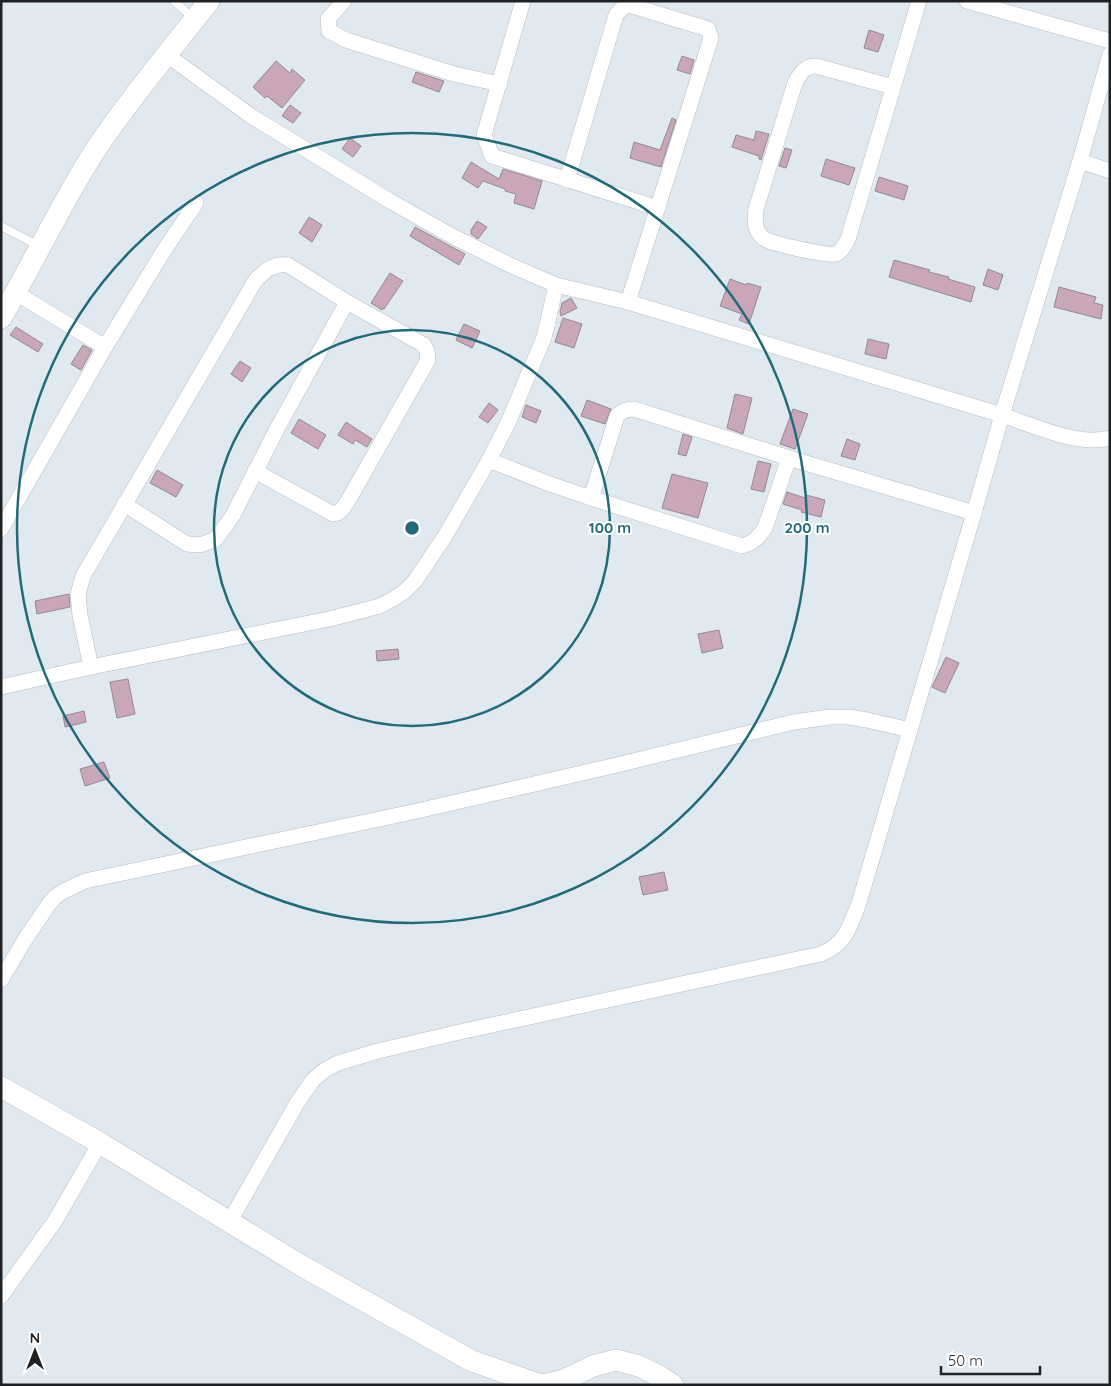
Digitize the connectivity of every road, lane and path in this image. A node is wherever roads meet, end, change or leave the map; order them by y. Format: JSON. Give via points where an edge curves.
{"nodes":[{"id":1,"x":174,"y":1,"type":"edge"},
{"id":2,"x":209,"y":1,"type":"edge"},
{"id":3,"x":344,"y":1,"type":"edge"},
{"id":4,"x":523,"y":1,"type":"edge"},
{"id":5,"x":919,"y":1,"type":"edge"},
{"id":6,"x":967,"y":1,"type":"edge"},
{"id":7,"x":194,"y":20,"type":"junction"},
{"id":8,"x":1110,"y":42,"type":"edge"},
{"id":9,"x":1110,"y":54,"type":"edge"},
{"id":10,"x":167,"y":55,"type":"junction"},
{"id":11,"x":500,"y":84,"type":"junction"},
{"id":12,"x":893,"y":87,"type":"junction"},
{"id":13,"x":1080,"y":161,"type":"junction"},
{"id":14,"x":1110,"y":171,"type":"edge"},
{"id":15,"x":567,"y":180,"type":"junction"},
{"id":16,"x":196,"y":203,"type":"dead end"},
{"id":17,"x":658,"y":208,"type":"junction"},
{"id":18,"x":1,"y":226,"type":"edge"},
{"id":19,"x":41,"y":246,"type":"junction"},
{"id":20,"x":556,"y":286,"type":"junction"},
{"id":21,"x":16,"y":293,"type":"junction"},
{"id":22,"x":347,"y":302,"type":"junction"},
{"id":23,"x":628,"y":302,"type":"junction"},
{"id":24,"x":1,"y":318,"type":"edge"},
{"id":25,"x":106,"y":347,"type":"junction"},
{"id":26,"x":1002,"y":415,"type":"junction"},
{"id":27,"x":1110,"y":438,"type":"edge"},
{"id":28,"x":790,"y":458,"type":"junction"},
{"id":29,"x":490,"y":460,"type":"junction"},
{"id":30,"x":254,"y":471,"type":"junction"},
{"id":31,"x":591,"y":498,"type":"junction"},
{"id":32,"x":124,"y":504,"type":"junction"},
{"id":33,"x":974,"y":512,"type":"junction"},
{"id":34,"x":1,"y":529,"type":"edge"},
{"id":35,"x":91,"y":667,"type":"junction"},
{"id":36,"x":1,"y":687,"type":"edge"},
{"id":37,"x":910,"y":730,"type":"junction"},
{"id":38,"x":1,"y":980,"type":"edge"},
{"id":39,"x":1,"y":1087,"type":"edge"},
{"id":40,"x":100,"y":1143,"type":"junction"},
{"id":41,"x":230,"y":1221,"type":"junction"},
{"id":42,"x":1,"y":1296,"type":"edge"},
{"id":43,"x":542,"y":1385,"type":"edge"},
{"id":44,"x":673,"y":1385,"type":"edge"}],
"edges":[{"from":1,"to":7,"type":"lane"},
{"from":2,"to":7,"type":"street"},
{"from":3,"to":11,"type":"street","via":[[328,19],[329,31],[346,40],[454,74]]},
{"from":4,"to":11,"type":"street"},
{"from":5,"to":12,"type":"street"},
{"from":6,"to":8,"type":"street"},
{"from":7,"to":10,"type":"street"},
{"from":9,"to":13,"type":"street"},
{"from":10,"to":19,"type":"street","via":[[97,149]]},
{"from":10,"to":20,"type":"street","via":[[251,116],[390,201],[452,236]]},
{"from":11,"to":15,"type":"street","via":[[484,135],[492,156]]},
{"from":12,"to":12,"type":"street","via":[[848,239],[838,253],[832,255],[800,249],[765,239],[756,228],[756,209],[794,83],[803,70],[816,66]]},
{"from":13,"to":14,"type":"street"},
{"from":13,"to":26,"type":"street"},
{"from":15,"to":17,"type":"street"},
{"from":15,"to":17,"type":"street","via":[[616,15],[626,4],[708,30],[711,38]]},
{"from":16,"to":25,"type":"street"},
{"from":17,"to":23,"type":"street"},
{"from":18,"to":19,"type":"lane"},
{"from":19,"to":21,"type":"street"},
{"from":20,"to":23,"type":"street"},
{"from":20,"to":29,"type":"street","via":[[543,340]]},
{"from":21,"to":24,"type":"street"},
{"from":21,"to":25,"type":"street"},
{"from":22,"to":30,"type":"street"},
{"from":22,"to":30,"type":"street","via":[[424,345],[428,360],[346,504],[338,512],[333,514]]},
{"from":22,"to":32,"type":"street","via":[[288,265],[281,264],[262,274]]},
{"from":23,"to":26,"type":"street"},
{"from":25,"to":34,"type":"street"},
{"from":26,"to":27,"type":"street","via":[[1074,438],[1094,441]]},
{"from":26,"to":33,"type":"street"},
{"from":28,"to":31,"type":"street","via":[[765,528],[757,538],[742,546]]},
{"from":28,"to":31,"type":"street","via":[[629,409],[617,416]]},
{"from":28,"to":33,"type":"street"},
{"from":29,"to":31,"type":"street"},
{"from":29,"to":35,"type":"street","via":[[446,536],[415,581],[404,592],[380,606]]},
{"from":30,"to":32,"type":"street","via":[[222,531],[206,544],[187,544]]},
{"from":32,"to":35,"type":"street","via":[[83,576],[78,594]]},
{"from":33,"to":37,"type":"street"},
{"from":35,"to":36,"type":"street"},
{"from":37,"to":38,"type":"street","via":[[848,717],[803,720],[408,813],[85,881],[64,891],[48,904]]},
{"from":37,"to":41,"type":"street","via":[[859,903],[844,938],[830,950],[454,1033],[338,1063],[313,1080],[297,1103]]},
{"from":39,"to":40,"type":"street"},
{"from":40,"to":41,"type":"street"},
{"from":40,"to":42,"type":"street","via":[[55,1221]]},
{"from":41,"to":43,"type":"street","via":[[302,1266],[472,1361]]},
{"from":43,"to":44,"type":"street","via":[[616,1360],[639,1366]]}]}
